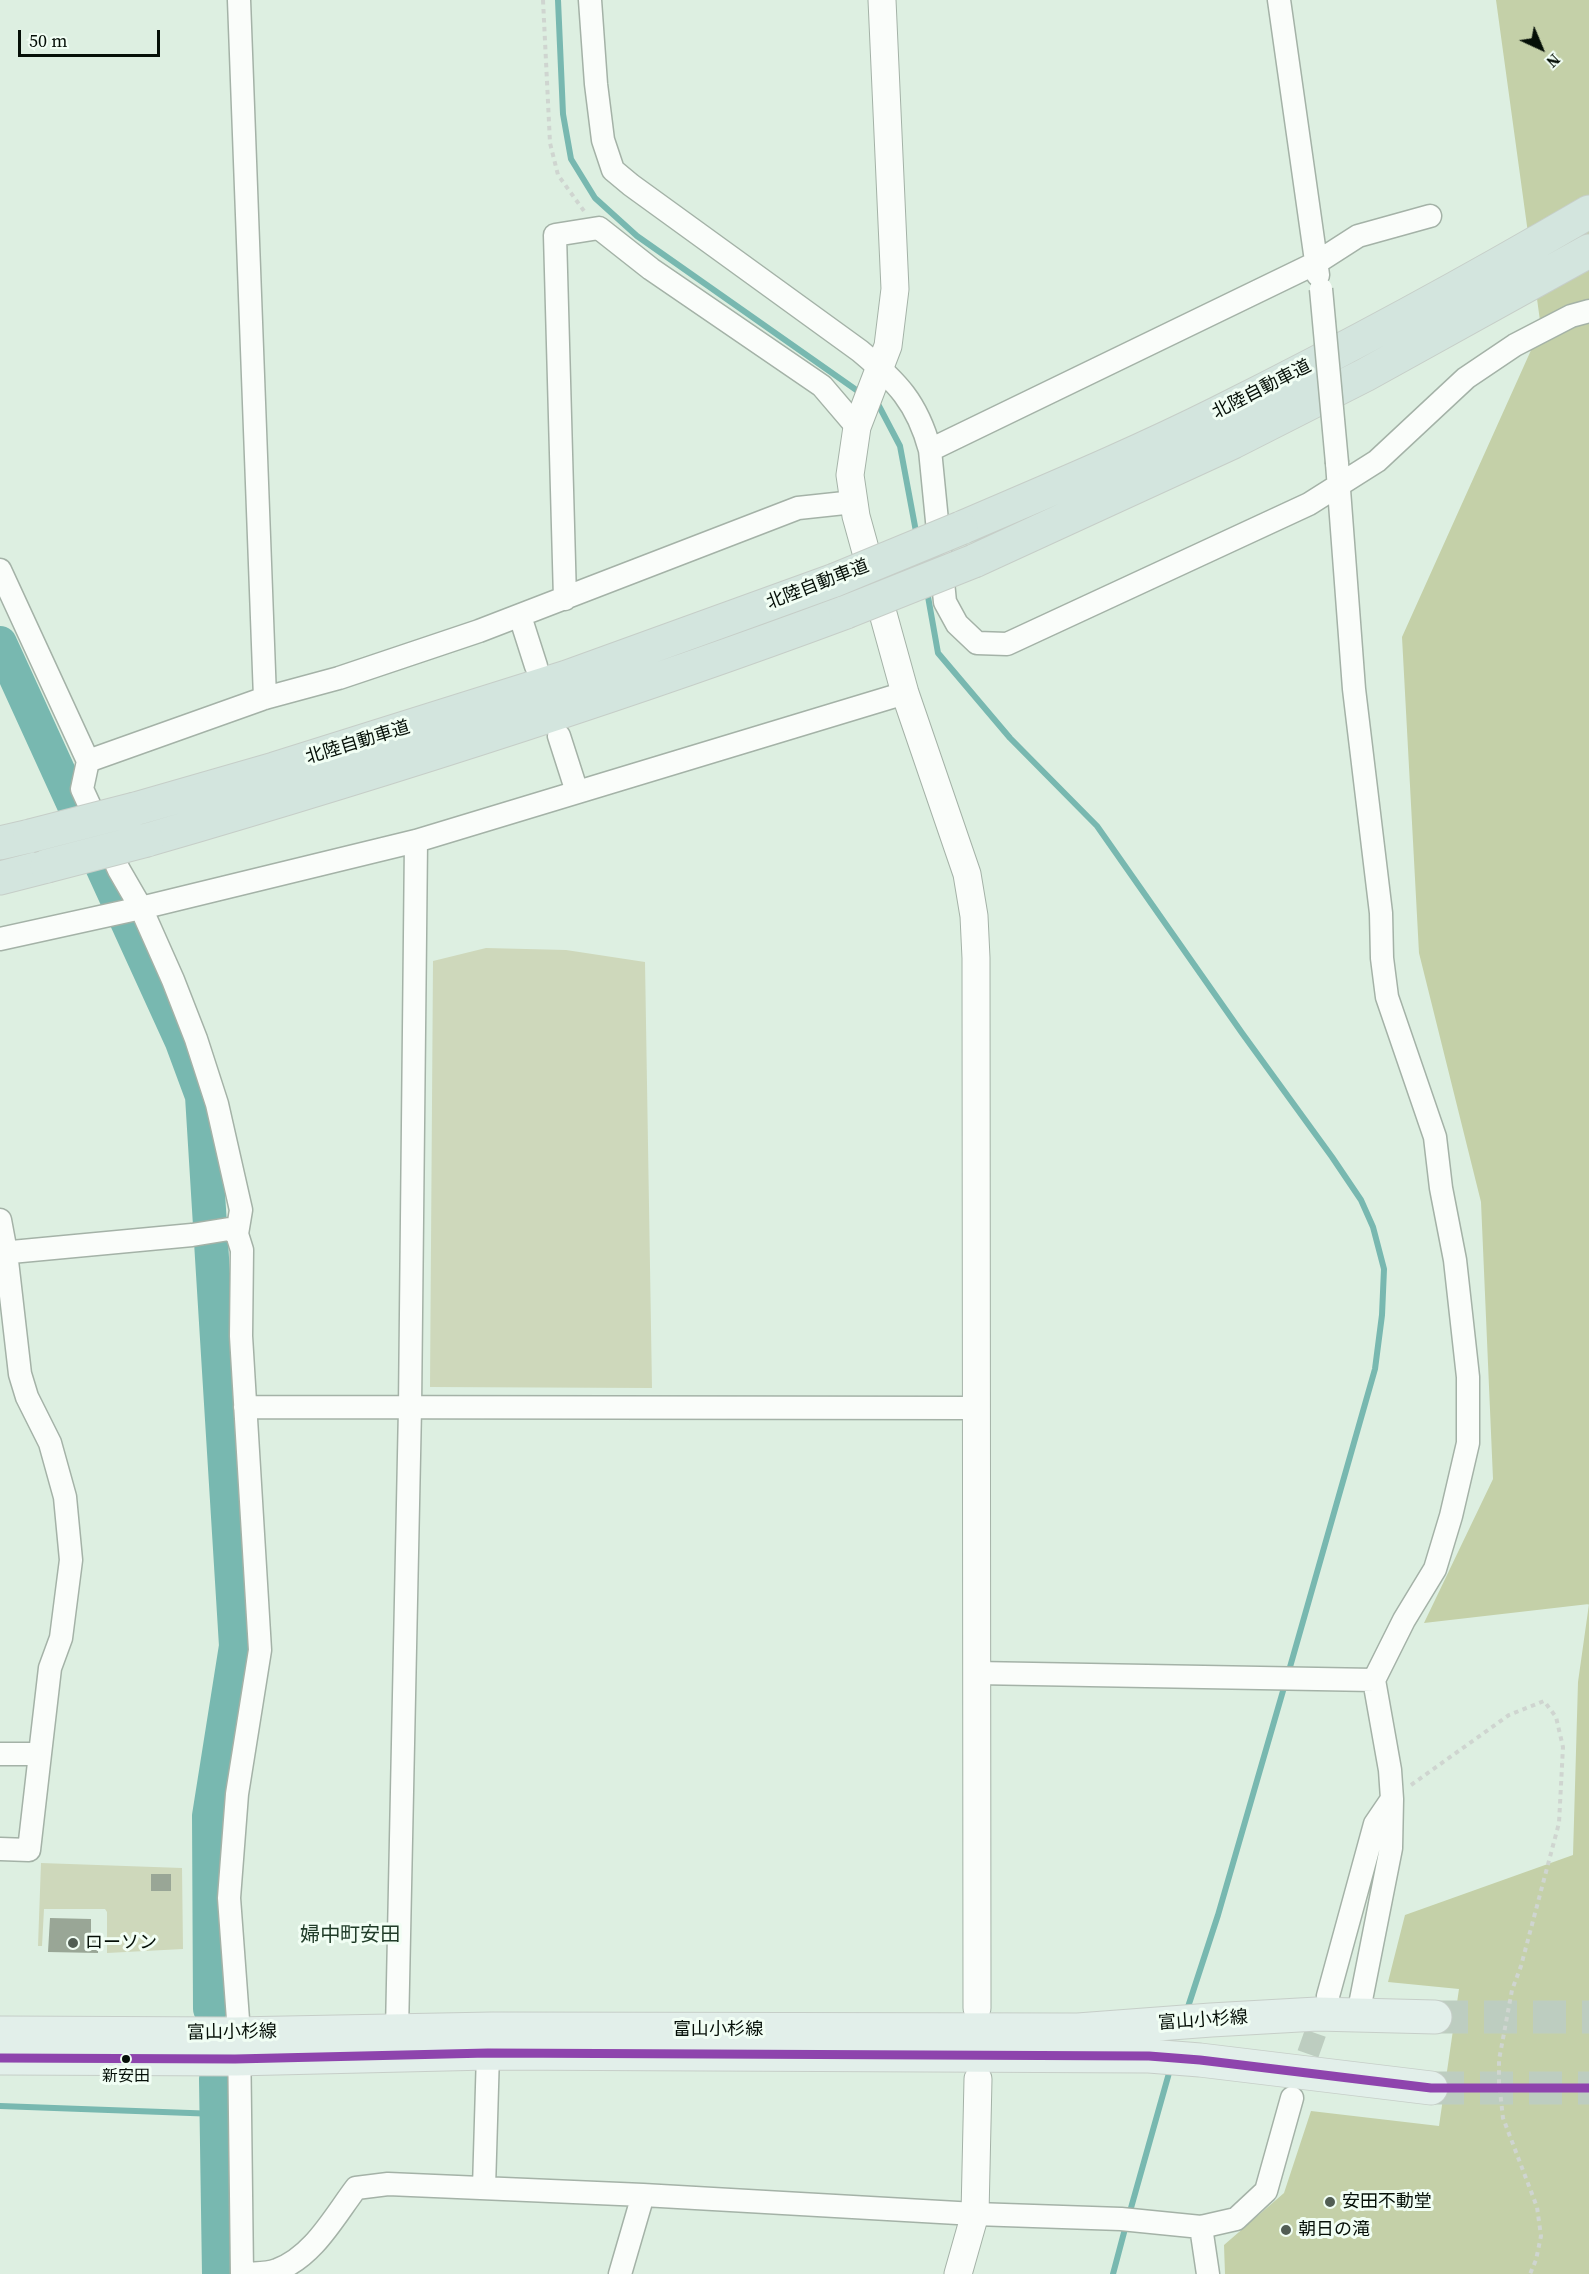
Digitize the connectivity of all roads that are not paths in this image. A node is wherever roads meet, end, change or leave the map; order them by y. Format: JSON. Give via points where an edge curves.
{"nodes":[{"id":1,"x":239,"y":0,"type":"edge"},
{"id":2,"x":591,"y":0,"type":"edge"},
{"id":3,"x":882,"y":0,"type":"edge"},
{"id":4,"x":1279,"y":0,"type":"edge"},
{"id":5,"x":1589,"y":212,"type":"edge"},
{"id":6,"x":1430,"y":216,"type":"dead end"},
{"id":7,"x":1589,"y":251,"type":"edge"},
{"id":8,"x":1316,"y":263,"type":"junction"},
{"id":9,"x":1589,"y":311,"type":"edge"},
{"id":10,"x":877,"y":375,"type":"junction"},
{"id":11,"x":857,"y":427,"type":"junction"},
{"id":12,"x":930,"y":450,"type":"junction"},
{"id":13,"x":1338,"y":486,"type":"junction"},
{"id":14,"x":854,"y":502,"type":"junction"},
{"id":15,"x":0,"y":570,"type":"edge"},
{"id":16,"x":565,"y":599,"type":"junction"},
{"id":17,"x":520,"y":616,"type":"junction"},
{"id":18,"x":536,"y":666,"type":"dead end"},
{"id":19,"x":905,"y":693,"type":"junction"},
{"id":20,"x":265,"y":698,"type":"junction"},
{"id":21,"x":559,"y":736,"type":"dead end"},
{"id":22,"x":88,"y":761,"type":"junction"},
{"id":23,"x":577,"y":792,"type":"junction"},
{"id":24,"x":15,"y":840,"type":"edge"},
{"id":25,"x":416,"y":841,"type":"junction"},
{"id":26,"x":0,"y":878,"type":"edge"},
{"id":27,"x":137,"y":909,"type":"junction"},
{"id":28,"x":0,"y":939,"type":"edge"},
{"id":29,"x":0,"y":1220,"type":"edge"},
{"id":30,"x":233,"y":1231,"type":"junction"},
{"id":31,"x":3,"y":1253,"type":"edge"},
{"id":32,"x":244,"y":1407,"type":"junction"},
{"id":33,"x":410,"y":1408,"type":"junction"},
{"id":34,"x":975,"y":1408,"type":"junction"},
{"id":35,"x":976,"y":1673,"type":"junction"},
{"id":36,"x":1374,"y":1680,"type":"junction"},
{"id":37,"x":0,"y":1754,"type":"edge"},
{"id":38,"x":40,"y":1754,"type":"junction"},
{"id":39,"x":1392,"y":1799,"type":"junction"},
{"id":40,"x":0,"y":1849,"type":"edge"},
{"id":41,"x":1328,"y":1996,"type":"tunnel mouth"},
{"id":42,"x":977,"y":2008,"type":"dead end"},
{"id":43,"x":1358,"y":2015,"type":"junction"},
{"id":44,"x":1435,"y":2017,"type":"tunnel mouth"},
{"id":45,"x":397,"y":2031,"type":"junction"},
{"id":46,"x":0,"y":2033,"type":"edge"},
{"id":47,"x":239,"y":2046,"type":"junction"},
{"id":48,"x":488,"y":2053,"type":"junction"},
{"id":49,"x":0,"y":2058,"type":"edge"},
{"id":50,"x":978,"y":2079,"type":"dead end"},
{"id":51,"x":1431,"y":2088,"type":"tunnel mouth"},
{"id":52,"x":1292,"y":2098,"type":"tunnel mouth"},
{"id":53,"x":484,"y":2188,"type":"junction"},
{"id":54,"x":643,"y":2195,"type":"junction"},
{"id":55,"x":975,"y":2214,"type":"junction"},
{"id":56,"x":1202,"y":2227,"type":"junction"},
{"id":57,"x":243,"y":2274,"type":"edge"},
{"id":58,"x":620,"y":2274,"type":"edge"},
{"id":59,"x":958,"y":2274,"type":"edge"},
{"id":60,"x":1208,"y":2274,"type":"edge"}],
"edges":[{"from":1,"to":20,"type":"street"},
{"from":2,"to":10,"type":"street","via":[[603,140],[613,170],[860,351]]},
{"from":3,"to":10,"type":"street","via":[[895,290],[888,346]]},
{"from":4,"to":8,"type":"street"},
{"from":5,"to":24,"type":"highway","name":"北陸自動車道","bridge":true,"via":[[1448,292],[1216,414],[1087,474],[835,579],[567,677],[285,766]]},
{"from":6,"to":8,"type":"street","via":[[1358,236]]},
{"from":7,"to":26,"type":"highway","name":"北陸自動車道","bridge":true,"via":[[1365,375],[1233,442],[974,561],[846,612],[578,708],[425,757],[147,840]]},
{"from":8,"to":12,"type":"street"},
{"from":8,"to":13,"type":"street","bridge":true},
{"from":9,"to":13,"type":"street","via":[[1515,345],[1466,378],[1377,461]]},
{"from":10,"to":11,"type":"street"},
{"from":10,"to":12,"type":"street","via":[[894,380],[904,393],[925,430]]},
{"from":11,"to":14,"type":"street","via":[[850,475]]},
{"from":11,"to":16,"type":"street","via":[[822,386],[651,269],[599,228],[555,235]]},
{"from":12,"to":13,"type":"street","via":[[945,602],[957,624],[977,643],[1007,644],[1309,504]]},
{"from":13,"to":36,"type":"street","via":[[1354,689],[1387,997],[1436,1137],[1468,1377],[1468,1443],[1435,1569]]},
{"from":14,"to":16,"type":"street","via":[[798,508]]},
{"from":14,"to":19,"type":"street"},
{"from":15,"to":22,"type":"street"},
{"from":16,"to":17,"type":"street"},
{"from":17,"to":18,"type":"street"},
{"from":17,"to":20,"type":"street","via":[[339,678]]},
{"from":19,"to":23,"type":"street"},
{"from":19,"to":34,"type":"street","via":[[967,874],[974,916]]},
{"from":20,"to":22,"type":"street"},
{"from":21,"to":23,"type":"street"},
{"from":22,"to":27,"type":"street","via":[[82,789]]},
{"from":23,"to":25,"type":"street"},
{"from":25,"to":27,"type":"street"},
{"from":25,"to":33,"type":"street"},
{"from":27,"to":28,"type":"street"},
{"from":27,"to":30,"type":"street","via":[[185,1009],[217,1104],[241,1210]]},
{"from":29,"to":31,"type":"street"},
{"from":30,"to":31,"type":"street"},
{"from":30,"to":32,"type":"street","via":[[242,1250]]},
{"from":31,"to":38,"type":"street","via":[[20,1374],[50,1443],[62,1486],[71,1560],[61,1638],[50,1668]]},
{"from":32,"to":33,"type":"street"},
{"from":32,"to":47,"type":"street","via":[[260,1650],[237,1794],[229,1898]]},
{"from":33,"to":34,"type":"street"},
{"from":33,"to":45,"type":"street"},
{"from":34,"to":35,"type":"street"},
{"from":35,"to":36,"type":"street"},
{"from":35,"to":42,"type":"street"},
{"from":36,"to":39,"type":"street"},
{"from":37,"to":38,"type":"street"},
{"from":38,"to":40,"type":"street","via":[[28,1850]]},
{"from":39,"to":41,"type":"street","via":[[1375,1824]]},
{"from":39,"to":43,"type":"street","via":[[1391,1848]]},
{"from":43,"to":44,"type":"main road","name":"富山小杉線"},
{"from":43,"to":45,"type":"main road","name":"富山小杉線","via":[[1317,2014],[1078,2030]]},
{"from":45,"to":47,"type":"main road","name":"富山小杉線"},
{"from":46,"to":47,"type":"main road","name":"富山小杉線"},
{"from":47,"to":48,"type":"main road","name":"富山小杉線"},
{"from":47,"to":49,"type":"main road","name":"富山小杉線"},
{"from":47,"to":57,"type":"street"},
{"from":48,"to":51,"type":"main road","name":"富山小杉線","via":[[1149,2056]]},
{"from":48,"to":53,"type":"street"},
{"from":50,"to":55,"type":"street"},
{"from":52,"to":56,"type":"street","via":[[1266,2191],[1229,2222]]},
{"from":53,"to":54,"type":"street"},
{"from":53,"to":57,"type":"street","via":[[388,2184],[356,2188],[297,2260],[275,2271]]},
{"from":54,"to":55,"type":"street"},
{"from":54,"to":58,"type":"street"},
{"from":55,"to":56,"type":"street"},
{"from":55,"to":59,"type":"street"},
{"from":56,"to":60,"type":"street"}]}
